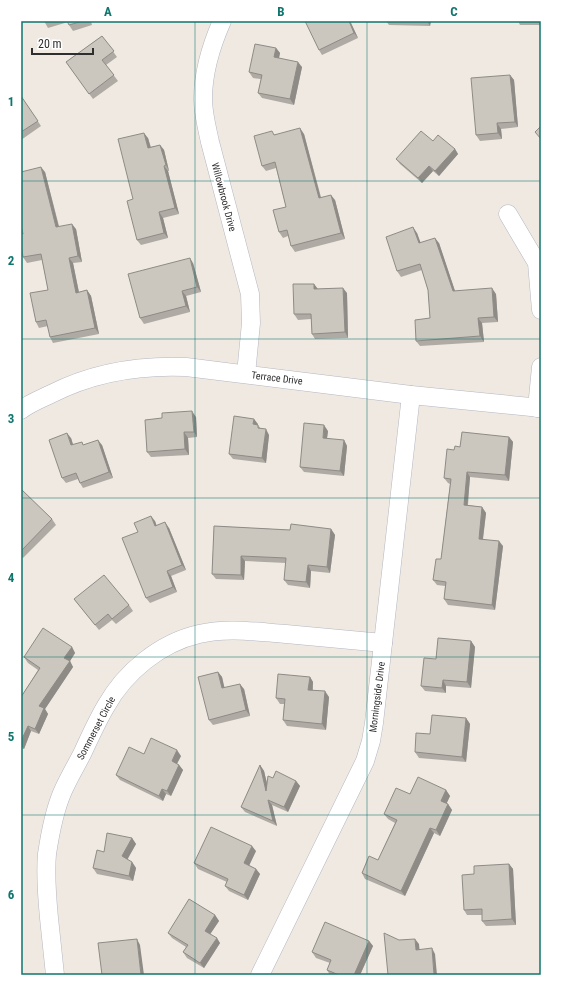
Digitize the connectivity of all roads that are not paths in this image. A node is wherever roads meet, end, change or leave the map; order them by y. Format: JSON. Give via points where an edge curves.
{"nodes":[{"id":1,"x":222,"y":21,"type":"edge"},
{"id":2,"x":508,"y":214,"type":"dead end"},
{"id":3,"x":541,"y":310,"type":"edge"},
{"id":4,"x":541,"y":368,"type":"edge"},
{"id":5,"x":246,"y":374,"type":"junction"},
{"id":6,"x":412,"y":395,"type":"junction"},
{"id":7,"x":24,"y":402,"type":"edge"},
{"id":8,"x":539,"y":408,"type":"edge"},
{"id":9,"x":383,"y":643,"type":"junction"},
{"id":10,"x":55,"y":975,"type":"edge"},
{"id":11,"x":260,"y":975,"type":"edge"}],
"edges":[{"from":1,"to":5,"type":"street","name":"Willowbrook Drive","via":[[208,60],[203,100],[210,142],[250,294],[251,323]]},
{"from":2,"to":3,"type":"street","via":[[537,263]]},
{"from":4,"to":8,"type":"street"},
{"from":5,"to":6,"type":"street","name":"Terrace Drive"},
{"from":5,"to":7,"type":"street","name":"Terrace Drive","via":[[186,367],[145,367],[104,374]]},
{"from":6,"to":8,"type":"street","name":"Terrace Drive"},
{"from":6,"to":9,"type":"street","name":"Morningside Drive"},
{"from":9,"to":10,"type":"street","name":"Sommerset Circle","via":[[242,630],[209,632],[163,648],[125,679],[106,706],[62,793],[51,832],[46,874]]},
{"from":9,"to":11,"type":"street","name":"Morningside Drive","via":[[374,723],[365,761]]}]}
